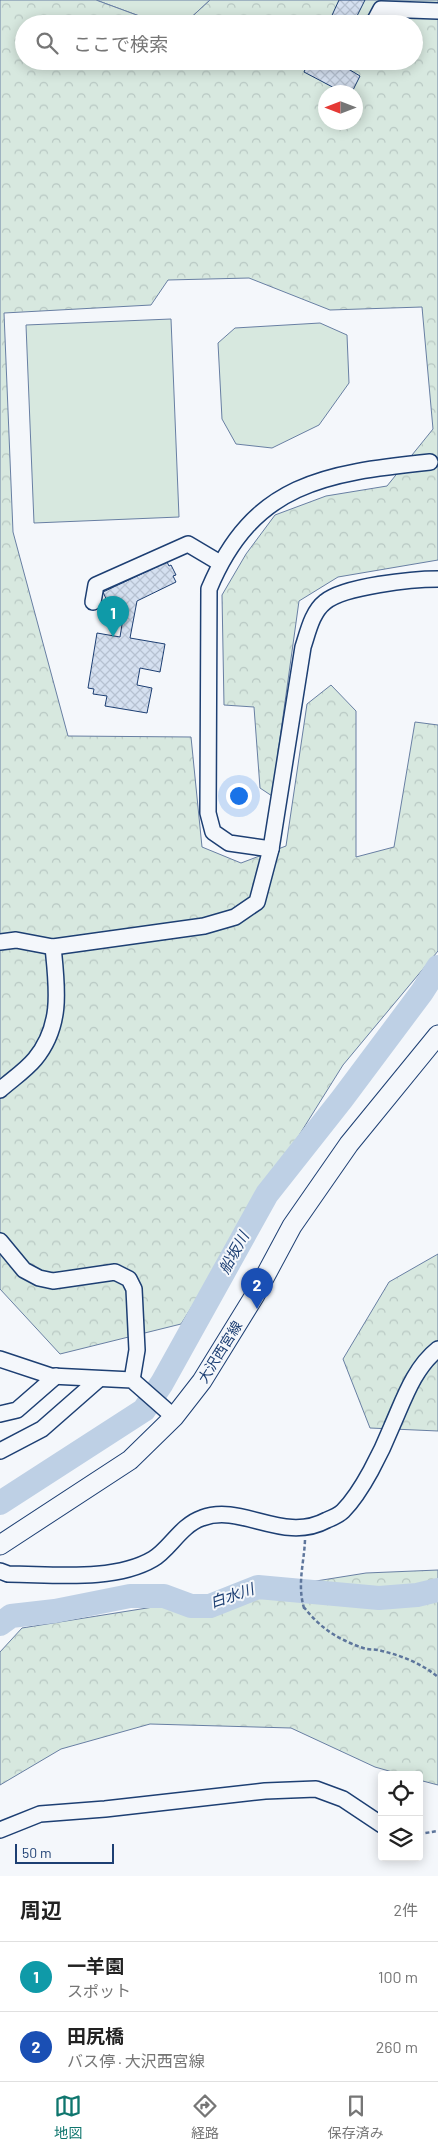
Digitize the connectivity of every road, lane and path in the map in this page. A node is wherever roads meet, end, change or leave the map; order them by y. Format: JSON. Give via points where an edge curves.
{"nodes":[{"id":1,"x":438,"y":11,"type":"edge"},
{"id":2,"x":378,"y":15,"type":"edge"},
{"id":3,"x":430,"y":462,"type":"dead end"},
{"id":4,"x":220,"y":563,"type":"junction"},
{"id":5,"x":438,"y":579,"type":"edge"},
{"id":6,"x":93,"y":602,"type":"dead end"},
{"id":7,"x":271,"y":849,"type":"junction"},
{"id":8,"x":0,"y":942,"type":"edge"},
{"id":9,"x":53,"y":947,"type":"junction"},
{"id":10,"x":438,"y":1035,"type":"edge"},
{"id":11,"x":0,"y":1090,"type":"edge"},
{"id":12,"x":0,"y":1241,"type":"edge"},
{"id":13,"x":438,"y":1349,"type":"edge"},
{"id":14,"x":0,"y":1359,"type":"edge"},
{"id":15,"x":56,"y":1376,"type":"junction"},
{"id":16,"x":99,"y":1379,"type":"junction"},
{"id":17,"x":135,"y":1383,"type":"junction"},
{"id":18,"x":0,"y":1414,"type":"edge"},
{"id":19,"x":170,"y":1414,"type":"junction"},
{"id":20,"x":0,"y":1451,"type":"edge"},
{"id":21,"x":306,"y":1529,"type":"junction"},
{"id":22,"x":0,"y":1545,"type":"edge"},
{"id":23,"x":0,"y":1571,"type":"edge"},
{"id":24,"x":438,"y":1677,"type":"edge"},
{"id":25,"x":378,"y":1822,"type":"edge"},
{"id":26,"x":0,"y":1830,"type":"edge"},
{"id":27,"x":438,"y":1831,"type":"edge"},
{"id":28,"x":423,"y":1833,"type":"edge"}],
"edges":[{"from":1,"to":2,"type":"street","via":[[381,9]]},
{"from":3,"to":4,"type":"street","via":[[337,475],[305,485],[256,516]]},
{"from":4,"to":6,"type":"street","via":[[188,544],[96,585]]},
{"from":4,"to":7,"type":"street","via":[[209,589],[208,813],[214,832],[229,843]]},
{"from":5,"to":7,"type":"street","via":[[350,589],[325,602],[311,622],[303,647]]},
{"from":7,"to":9,"type":"street","via":[[257,902],[236,917],[204,926]]},
{"from":8,"to":9,"type":"street","via":[[16,940]]},
{"from":9,"to":11,"type":"street","via":[[57,1012],[50,1035],[35,1059]]},
{"from":10,"to":19,"type":"main road","name":"大沢西宮線","via":[[349,1144],[292,1226],[255,1295],[202,1381]]},
{"from":12,"to":17,"type":"street","via":[[24,1270],[39,1278],[52,1281],[115,1272],[130,1279],[134,1288],[137,1350]]},
{"from":13,"to":21,"type":"street","via":[[415,1374],[370,1474],[343,1512]]},
{"from":14,"to":15,"type":"street"},
{"from":15,"to":16,"type":"street"},
{"from":15,"to":18,"type":"street","via":[[17,1410]]},
{"from":16,"to":17,"type":"street"},
{"from":16,"to":20,"type":"street","via":[[42,1429]]},
{"from":17,"to":19,"type":"street"},
{"from":19,"to":22,"type":"main road","name":"大沢西宮線","via":[[130,1460]]},
{"from":21,"to":23,"type":"street","via":[[273,1526],[229,1515],[201,1518],[176,1535],[154,1558],[130,1569],[108,1574],[8,1574]]},
{"from":21,"to":24,"type":"path","via":[[301,1595],[304,1608],[317,1624],[337,1637],[365,1648],[424,1665]]},
{"from":25,"to":26,"type":"street","via":[[342,1799],[316,1789],[265,1791],[40,1814]]},
{"from":27,"to":28,"type":"path"}]}
